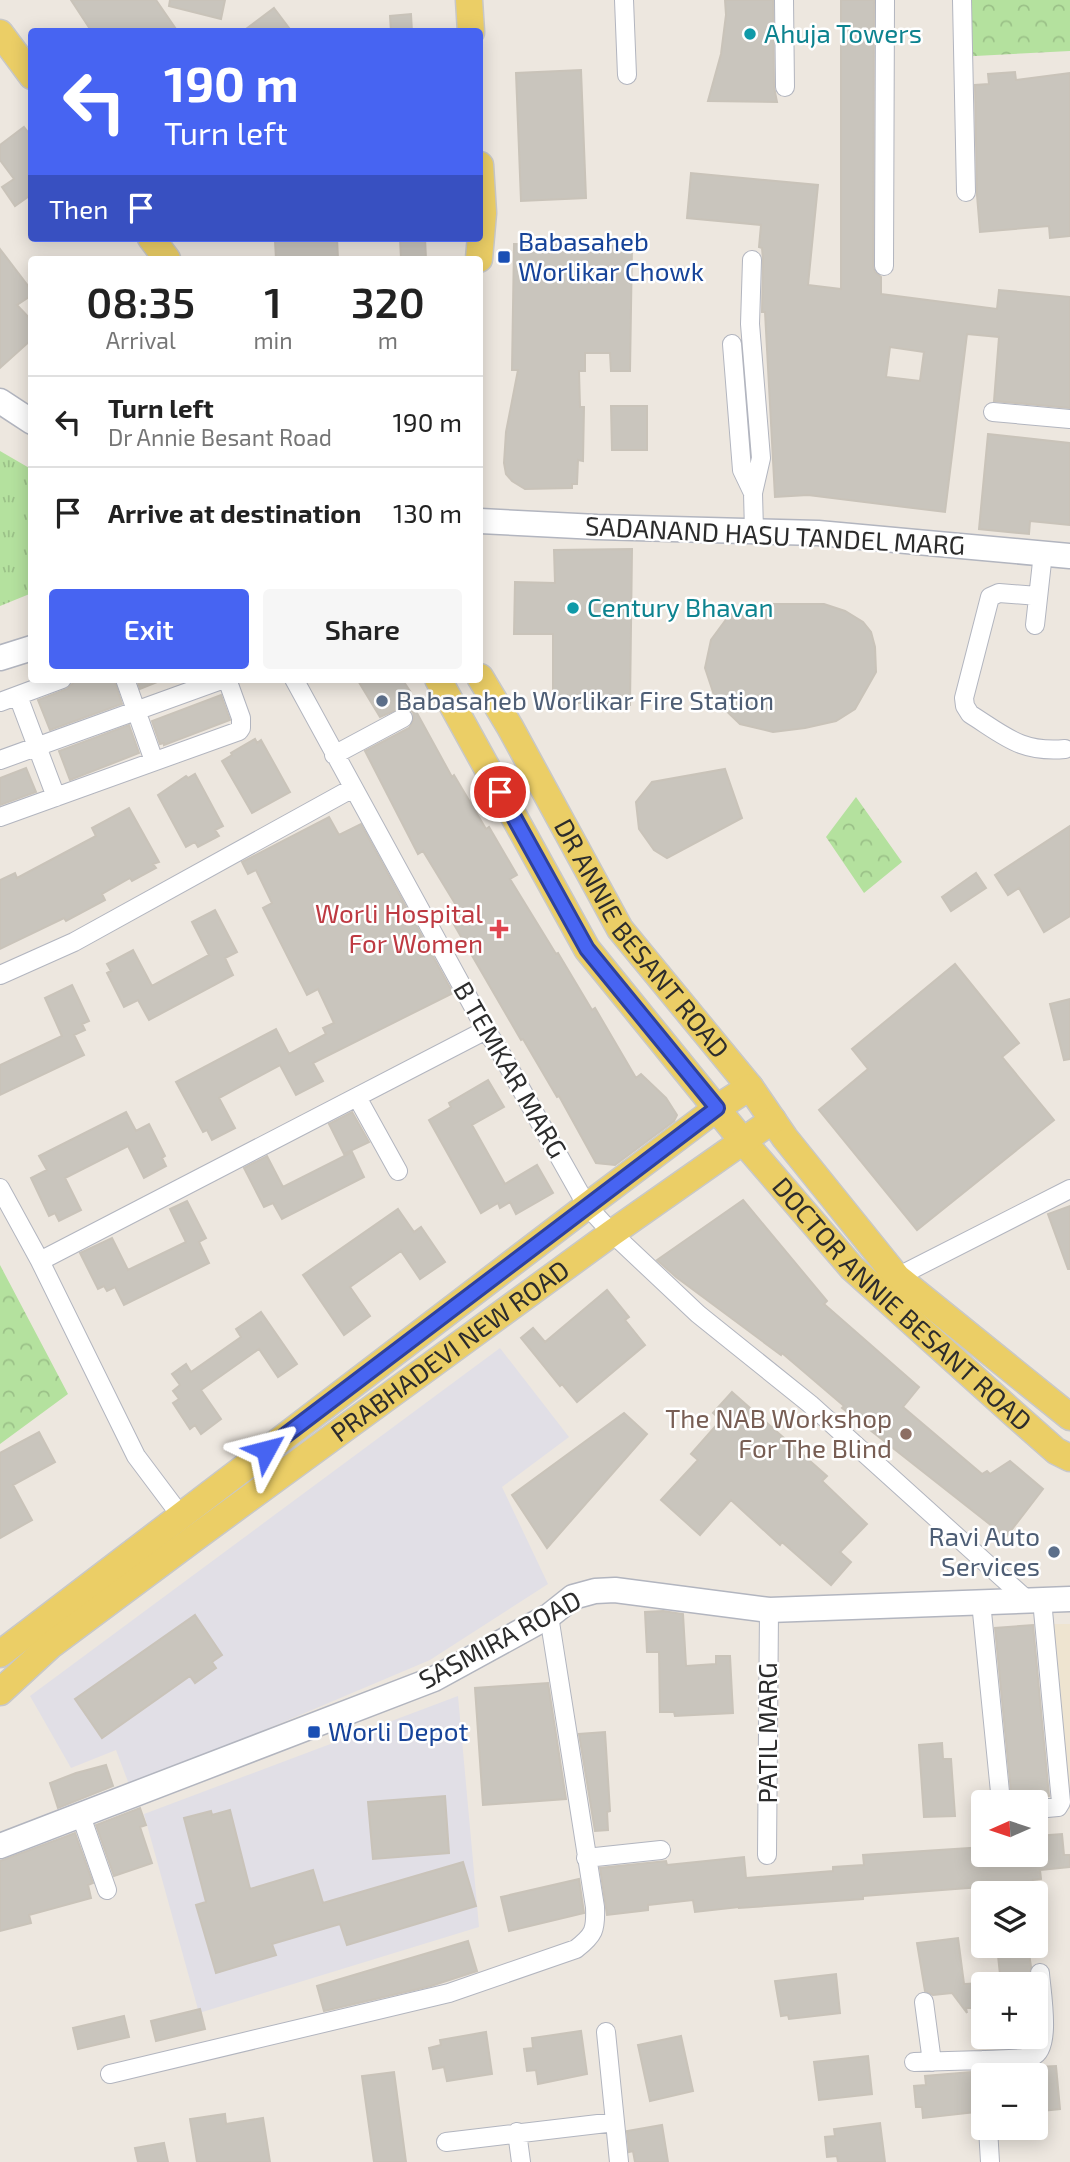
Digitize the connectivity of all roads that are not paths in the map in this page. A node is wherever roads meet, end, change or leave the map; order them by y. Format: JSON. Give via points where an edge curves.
{"nodes":[{"id":1,"x":469,"y":0,"type":"edge"},
{"id":2,"x":624,"y":0,"type":"edge"},
{"id":3,"x":784,"y":0,"type":"edge"},
{"id":4,"x":885,"y":0,"type":"edge"},
{"id":5,"x":961,"y":0,"type":"edge"},
{"id":6,"x":471,"y":28,"type":"edge"},
{"id":7,"x":0,"y":33,"type":"edge"},
{"id":8,"x":28,"y":71,"type":"edge"},
{"id":9,"x":627,"y":75,"type":"dead end"},
{"id":10,"x":785,"y":87,"type":"dead end"},
{"id":11,"x":966,"y":192,"type":"dead end"},
{"id":12,"x":154,"y":242,"type":"edge"},
{"id":13,"x":165,"y":256,"type":"edge"},
{"id":14,"x":752,"y":260,"type":"dead end"},
{"id":15,"x":884,"y":266,"type":"dead end"},
{"id":16,"x":732,"y":344,"type":"dead end"},
{"id":17,"x":0,"y":401,"type":"edge"},
{"id":18,"x":993,"y":412,"type":"dead end"},
{"id":19,"x":28,"y":419,"type":"edge"},
{"id":20,"x":1070,"y":419,"type":"edge"},
{"id":21,"x":752,"y":493,"type":"junction"},
{"id":22,"x":483,"y":521,"type":"edge"},
{"id":23,"x":754,"y":531,"type":"junction"},
{"id":24,"x":1042,"y":553,"type":"junction"},
{"id":25,"x":1070,"y":555,"type":"edge"},
{"id":26,"x":1038,"y":596,"type":"junction"},
{"id":27,"x":1035,"y":625,"type":"dead end"},
{"id":28,"x":28,"y":649,"type":"edge"},
{"id":29,"x":0,"y":658,"type":"edge"},
{"id":30,"x":483,"y":682,"type":"edge"},
{"id":31,"x":52,"y":683,"type":"edge"},
{"id":32,"x":126,"y":683,"type":"edge"},
{"id":33,"x":214,"y":683,"type":"edge"},
{"id":34,"x":227,"y":683,"type":"edge"},
{"id":35,"x":296,"y":683,"type":"edge"},
{"id":36,"x":440,"y":683,"type":"edge"},
{"id":37,"x":18,"y":696,"type":"junction"},
{"id":38,"x":0,"y":702,"type":"edge"},
{"id":39,"x":136,"y":711,"type":"junction"},
{"id":40,"x":404,"y":718,"type":"dead end"},
{"id":41,"x":37,"y":746,"type":"junction"},
{"id":42,"x":1065,"y":749,"type":"dead end"},
{"id":43,"x":334,"y":755,"type":"junction"},
{"id":44,"x":0,"y":760,"type":"edge"},
{"id":45,"x":154,"y":761,"type":"junction"},
{"id":46,"x":352,"y":788,"type":"junction"},
{"id":47,"x":56,"y":797,"type":"junction"},
{"id":48,"x":0,"y":817,"type":"edge"},
{"id":49,"x":0,"y":975,"type":"edge"},
{"id":50,"x":486,"y":1030,"type":"junction"},
{"id":51,"x":750,"y":1087,"type":"junction"},
{"id":52,"x":357,"y":1097,"type":"junction"},
{"id":53,"x":717,"y":1108,"type":"junction"},
{"id":54,"x":772,"y":1121,"type":"junction"},
{"id":55,"x":743,"y":1140,"type":"junction"},
{"id":56,"x":398,"y":1171,"type":"dead end"},
{"id":57,"x":0,"y":1188,"type":"edge"},
{"id":58,"x":1070,"y":1189,"type":"edge"},
{"id":59,"x":587,"y":1206,"type":"junction"},
{"id":60,"x":612,"y":1233,"type":"junction"},
{"id":61,"x":40,"y":1261,"type":"junction"},
{"id":62,"x":897,"y":1277,"type":"junction"},
{"id":63,"x":1070,"y":1417,"type":"edge"},
{"id":64,"x":1070,"y":1458,"type":"edge"},
{"id":65,"x":181,"y":1516,"type":"junction"},
{"id":66,"x":1070,"y":1599,"type":"edge"},
{"id":67,"x":1034,"y":1600,"type":"junction"},
{"id":68,"x":981,"y":1602,"type":"junction"},
{"id":69,"x":769,"y":1610,"type":"junction"},
{"id":70,"x":549,"y":1616,"type":"junction"},
{"id":71,"x":0,"y":1654,"type":"edge"},
{"id":72,"x":0,"y":1692,"type":"edge"},
{"id":73,"x":1000,"y":1790,"type":"edge"},
{"id":74,"x":1048,"y":1808,"type":"edge"},
{"id":75,"x":81,"y":1816,"type":"junction"},
{"id":76,"x":0,"y":1846,"type":"edge"},
{"id":77,"x":661,"y":1850,"type":"dead end"},
{"id":78,"x":767,"y":1855,"type":"dead end"},
{"id":79,"x":586,"y":1858,"type":"junction"},
{"id":80,"x":107,"y":1890,"type":"dead end"},
{"id":81,"x":924,"y":2002,"type":"dead end"},
{"id":82,"x":606,"y":2032,"type":"dead end"},
{"id":83,"x":1041,"y":2049,"type":"edge"},
{"id":84,"x":1004,"y":2063,"type":"edge"},
{"id":85,"x":971,"y":2067,"type":"edge"},
{"id":86,"x":110,"y":2074,"type":"dead end"},
{"id":87,"x":615,"y":2122,"type":"junction"},
{"id":88,"x":517,"y":2132,"type":"junction"},
{"id":89,"x":989,"y":2140,"type":"edge"},
{"id":90,"x":446,"y":2142,"type":"dead end"},
{"id":91,"x":521,"y":2162,"type":"edge"},
{"id":92,"x":619,"y":2162,"type":"edge"},
{"id":93,"x":990,"y":2162,"type":"edge"}],
"edges":[{"from":1,"to":6,"type":"main road"},
{"from":2,"to":9,"type":"street"},
{"from":3,"to":10,"type":"street"},
{"from":4,"to":15,"type":"street"},
{"from":5,"to":11,"type":"street"},
{"from":7,"to":8,"type":"main road"},
{"from":12,"to":13,"type":"main road"},
{"from":14,"to":21,"type":"street","via":[[750,324],[761,458]]},
{"from":16,"to":21,"type":"street","via":[[742,470]]},
{"from":17,"to":19,"type":"street"},
{"from":18,"to":20,"type":"street"},
{"from":21,"to":23,"type":"street"},
{"from":22,"to":23,"type":"street","name":"SADANAND HASU TANDEL MARG"},
{"from":23,"to":24,"type":"street","name":"SADANAND HASU TANDEL MARG"},
{"from":24,"to":25,"type":"street","name":"SADANAND HASU TANDEL MARG"},
{"from":24,"to":26,"type":"street"},
{"from":26,"to":27,"type":"street"},
{"from":26,"to":42,"type":"street","via":[[999,593],[990,597],[965,706],[970,714],[1023,747]]},
{"from":28,"to":29,"type":"street"},
{"from":30,"to":51,"type":"main road","name":"DR ANNIE BESANT ROAD","via":[[620,929]]},
{"from":31,"to":37,"type":"street"},
{"from":32,"to":39,"type":"street"},
{"from":33,"to":39,"type":"street"},
{"from":34,"to":45,"type":"street","via":[[240,718],[239,731]]},
{"from":35,"to":43,"type":"street","name":"B TEMKAR MARG"},
{"from":36,"to":53,"type":"main road","name":"DR ANNIE BESANT ROAD","via":[[587,949]]},
{"from":37,"to":38,"type":"street"},
{"from":37,"to":41,"type":"street"},
{"from":39,"to":41,"type":"street"},
{"from":39,"to":45,"type":"street"},
{"from":40,"to":43,"type":"street"},
{"from":41,"to":44,"type":"street"},
{"from":41,"to":47,"type":"street"},
{"from":43,"to":46,"type":"street","name":"B TEMKAR MARG"},
{"from":45,"to":47,"type":"street"},
{"from":46,"to":49,"type":"street","via":[[74,942]]},
{"from":46,"to":50,"type":"street","name":"B TEMKAR MARG"},
{"from":47,"to":48,"type":"street"},
{"from":50,"to":52,"type":"street"},
{"from":50,"to":59,"type":"street","name":"B TEMKAR MARG"},
{"from":51,"to":53,"type":"main road","name":"PRABHADEVI NEW ROAD"},
{"from":51,"to":54,"type":"main road","name":"DR ANNIE BESANT ROAD"},
{"from":52,"to":56,"type":"street"},
{"from":52,"to":61,"type":"street"},
{"from":53,"to":55,"type":"main road","name":"DR ANNIE BESANT ROAD"},
{"from":53,"to":59,"type":"main road","name":"PRABHADEVI NEW ROAD"},
{"from":54,"to":55,"type":"main road","name":"PRABHADEVI NEW ROAD"},
{"from":54,"to":62,"type":"main road","name":"DOCTOR ANNIE BESANT ROAD"},
{"from":55,"to":60,"type":"main road","name":"PRABHADEVI NEW ROAD"},
{"from":55,"to":64,"type":"main road","name":"DOCTOR ANNIE BESANT ROAD","via":[[852,1268],[1056,1451]]},
{"from":57,"to":61,"type":"street"},
{"from":58,"to":62,"type":"street"},
{"from":59,"to":60,"type":"street","name":"B TEMKAR MARG"},
{"from":59,"to":65,"type":"main road","name":"PRABHADEVI NEW ROAD"},
{"from":60,"to":67,"type":"street","name":"B TEMKAR MARG","via":[[698,1314],[810,1404]]},
{"from":60,"to":72,"type":"main road","name":"PRABHADEVI NEW ROAD","via":[[51,1646]]},
{"from":61,"to":65,"type":"street","via":[[136,1455]]},
{"from":62,"to":63,"type":"main road","name":"DOCTOR ANNIE BESANT ROAD"},
{"from":65,"to":71,"type":"main road","name":"PRABHADEVI NEW ROAD"},
{"from":66,"to":67,"type":"street","name":"SASMIRA ROAD"},
{"from":67,"to":68,"type":"street","name":"SASMIRA ROAD"},
{"from":67,"to":74,"type":"street","via":[[1061,1802]]},
{"from":68,"to":69,"type":"street","name":"SASMIRA ROAD"},
{"from":68,"to":73,"type":"street"},
{"from":69,"to":70,"type":"street","name":"SASMIRA ROAD","via":[[615,1590],[573,1597]]},
{"from":69,"to":78,"type":"street","name":"PATIL MARG"},
{"from":70,"to":75,"type":"street","name":"SASMIRA ROAD","via":[[434,1679]]},
{"from":70,"to":79,"type":"street"},
{"from":75,"to":76,"type":"street","name":"SASMIRA ROAD"},
{"from":75,"to":80,"type":"street"},
{"from":77,"to":79,"type":"street"},
{"from":79,"to":86,"type":"street","via":[[596,1925],[589,1939],[576,1949],[449,1993]]},
{"from":81,"to":85,"type":"street","via":[[923,2062]]},
{"from":82,"to":87,"type":"street"},
{"from":83,"to":84,"type":"street","via":[[1033,2056]]},
{"from":87,"to":88,"type":"street"},
{"from":87,"to":92,"type":"street"},
{"from":88,"to":90,"type":"street"},
{"from":88,"to":91,"type":"street"},
{"from":89,"to":93,"type":"street"}]}
